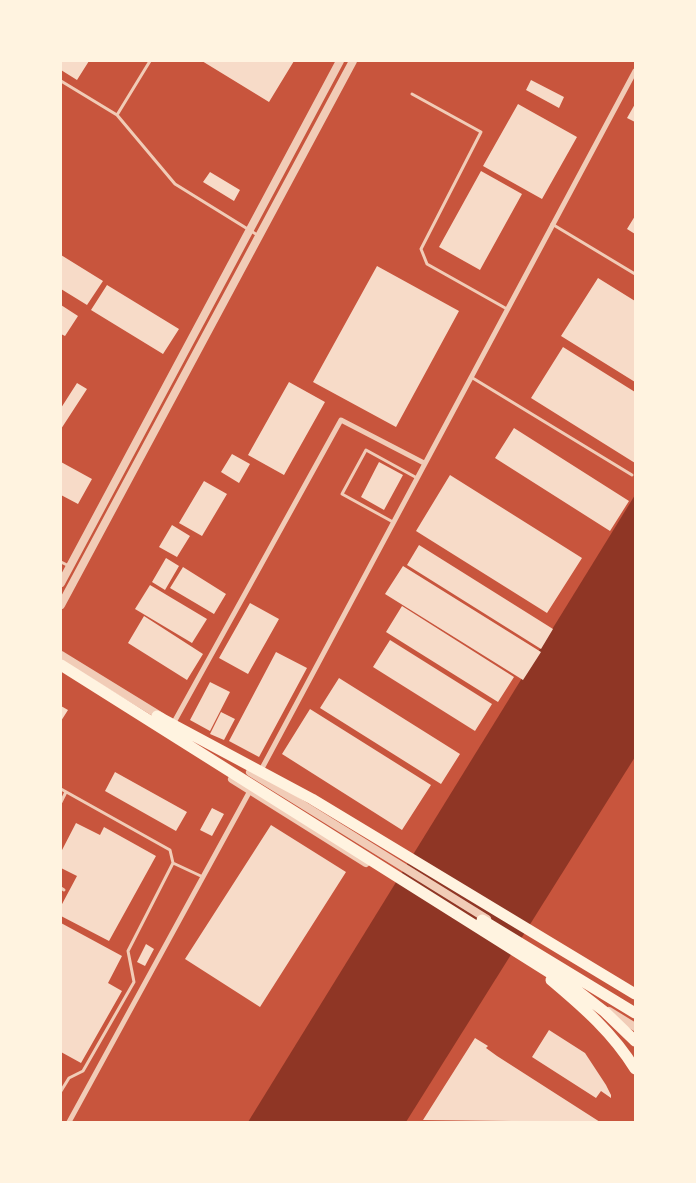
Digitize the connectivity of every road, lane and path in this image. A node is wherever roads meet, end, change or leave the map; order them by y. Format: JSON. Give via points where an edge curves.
{"nodes":[{"id":1,"x":150,"y":61,"type":"edge"},
{"id":2,"x":340,"y":61,"type":"edge"},
{"id":3,"x":353,"y":61,"type":"edge"},
{"id":4,"x":635,"y":71,"type":"edge"},
{"id":5,"x":61,"y":81,"type":"edge"},
{"id":6,"x":412,"y":94,"type":"dead end"},
{"id":7,"x":117,"y":115,"type":"junction"},
{"id":8,"x":552,"y":224,"type":"junction"},
{"id":9,"x":248,"y":231,"type":"junction"},
{"id":10,"x":260,"y":236,"type":"junction"},
{"id":11,"x":635,"y":274,"type":"edge"},
{"id":12,"x":507,"y":309,"type":"junction"},
{"id":13,"x":470,"y":377,"type":"junction"},
{"id":14,"x":424,"y":463,"type":"junction"},
{"id":15,"x":632,"y":476,"type":"dead end"},
{"id":16,"x":417,"y":478,"type":"junction"},
{"id":17,"x":393,"y":522,"type":"junction"},
{"id":18,"x":61,"y":562,"type":"edge"},
{"id":19,"x":70,"y":566,"type":"junction"},
{"id":20,"x":61,"y":583,"type":"edge"},
{"id":21,"x":61,"y":605,"type":"edge"},
{"id":22,"x":61,"y":655,"type":"edge"},
{"id":23,"x":61,"y":664,"type":"edge"},
{"id":24,"x":61,"y":672,"type":"edge"},
{"id":25,"x":173,"y":724,"type":"junction"},
{"id":26,"x":258,"y":776,"type":"junction"},
{"id":27,"x":61,"y":789,"type":"edge"},
{"id":28,"x":250,"y":791,"type":"junction"},
{"id":29,"x":66,"y":792,"type":"junction"},
{"id":30,"x":61,"y":802,"type":"edge"},
{"id":31,"x":354,"y":848,"type":"junction"},
{"id":32,"x":173,"y":862,"type":"junction"},
{"id":33,"x":203,"y":877,"type":"junction"},
{"id":34,"x":544,"y":974,"type":"junction"},
{"id":35,"x":635,"y":994,"type":"edge"},
{"id":36,"x":635,"y":1007,"type":"edge"},
{"id":37,"x":635,"y":1013,"type":"edge"},
{"id":38,"x":635,"y":1028,"type":"edge"},
{"id":39,"x":635,"y":1041,"type":"edge"},
{"id":40,"x":635,"y":1069,"type":"edge"},
{"id":41,"x":61,"y":1091,"type":"edge"},
{"id":42,"x":70,"y":1122,"type":"edge"}],
"edges":[{"from":1,"to":7,"type":"lane"},
{"from":2,"to":9,"type":"street"},
{"from":3,"to":10,"type":"street"},
{"from":4,"to":8,"type":"street"},
{"from":5,"to":7,"type":"lane"},
{"from":6,"to":12,"type":"lane","via":[[481,132],[421,249],[427,264]]},
{"from":7,"to":9,"type":"lane","via":[[175,184]]},
{"from":8,"to":11,"type":"lane"},
{"from":8,"to":12,"type":"street"},
{"from":9,"to":10,"type":"lane"},
{"from":9,"to":19,"type":"street"},
{"from":10,"to":21,"type":"street"},
{"from":12,"to":13,"type":"street"},
{"from":13,"to":14,"type":"street"},
{"from":13,"to":15,"type":"lane"},
{"from":14,"to":16,"type":"street"},
{"from":14,"to":25,"type":"street","via":[[341,420]]},
{"from":16,"to":17,"type":"street"},
{"from":16,"to":17,"type":"lane","via":[[366,450],[342,494]]},
{"from":17,"to":26,"type":"street"},
{"from":18,"to":19,"type":"lane"},
{"from":19,"to":20,"type":"street"},
{"from":22,"to":25,"type":"street"},
{"from":23,"to":31,"type":"highway"},
{"from":23,"to":35,"type":"highway","via":[[312,799]]},
{"from":24,"to":28,"type":"street"},
{"from":24,"to":34,"type":"highway"},
{"from":25,"to":26,"type":"street"},
{"from":26,"to":28,"type":"street"},
{"from":26,"to":36,"type":"street","via":[[522,941]]},
{"from":27,"to":29,"type":"lane"},
{"from":28,"to":33,"type":"street"},
{"from":28,"to":38,"type":"street"},
{"from":29,"to":30,"type":"lane"},
{"from":29,"to":32,"type":"lane","via":[[170,850]]},
{"from":31,"to":37,"type":"highway","via":[[508,935]]},
{"from":31,"to":39,"type":"highway","via":[[574,988]]},
{"from":32,"to":33,"type":"lane"},
{"from":32,"to":41,"type":"lane","via":[[128,951],[134,982],[83,1071],[69,1078]]},
{"from":33,"to":42,"type":"street"},
{"from":34,"to":38,"type":"highway"},
{"from":34,"to":40,"type":"highway","via":[[599,1022]]}]}
